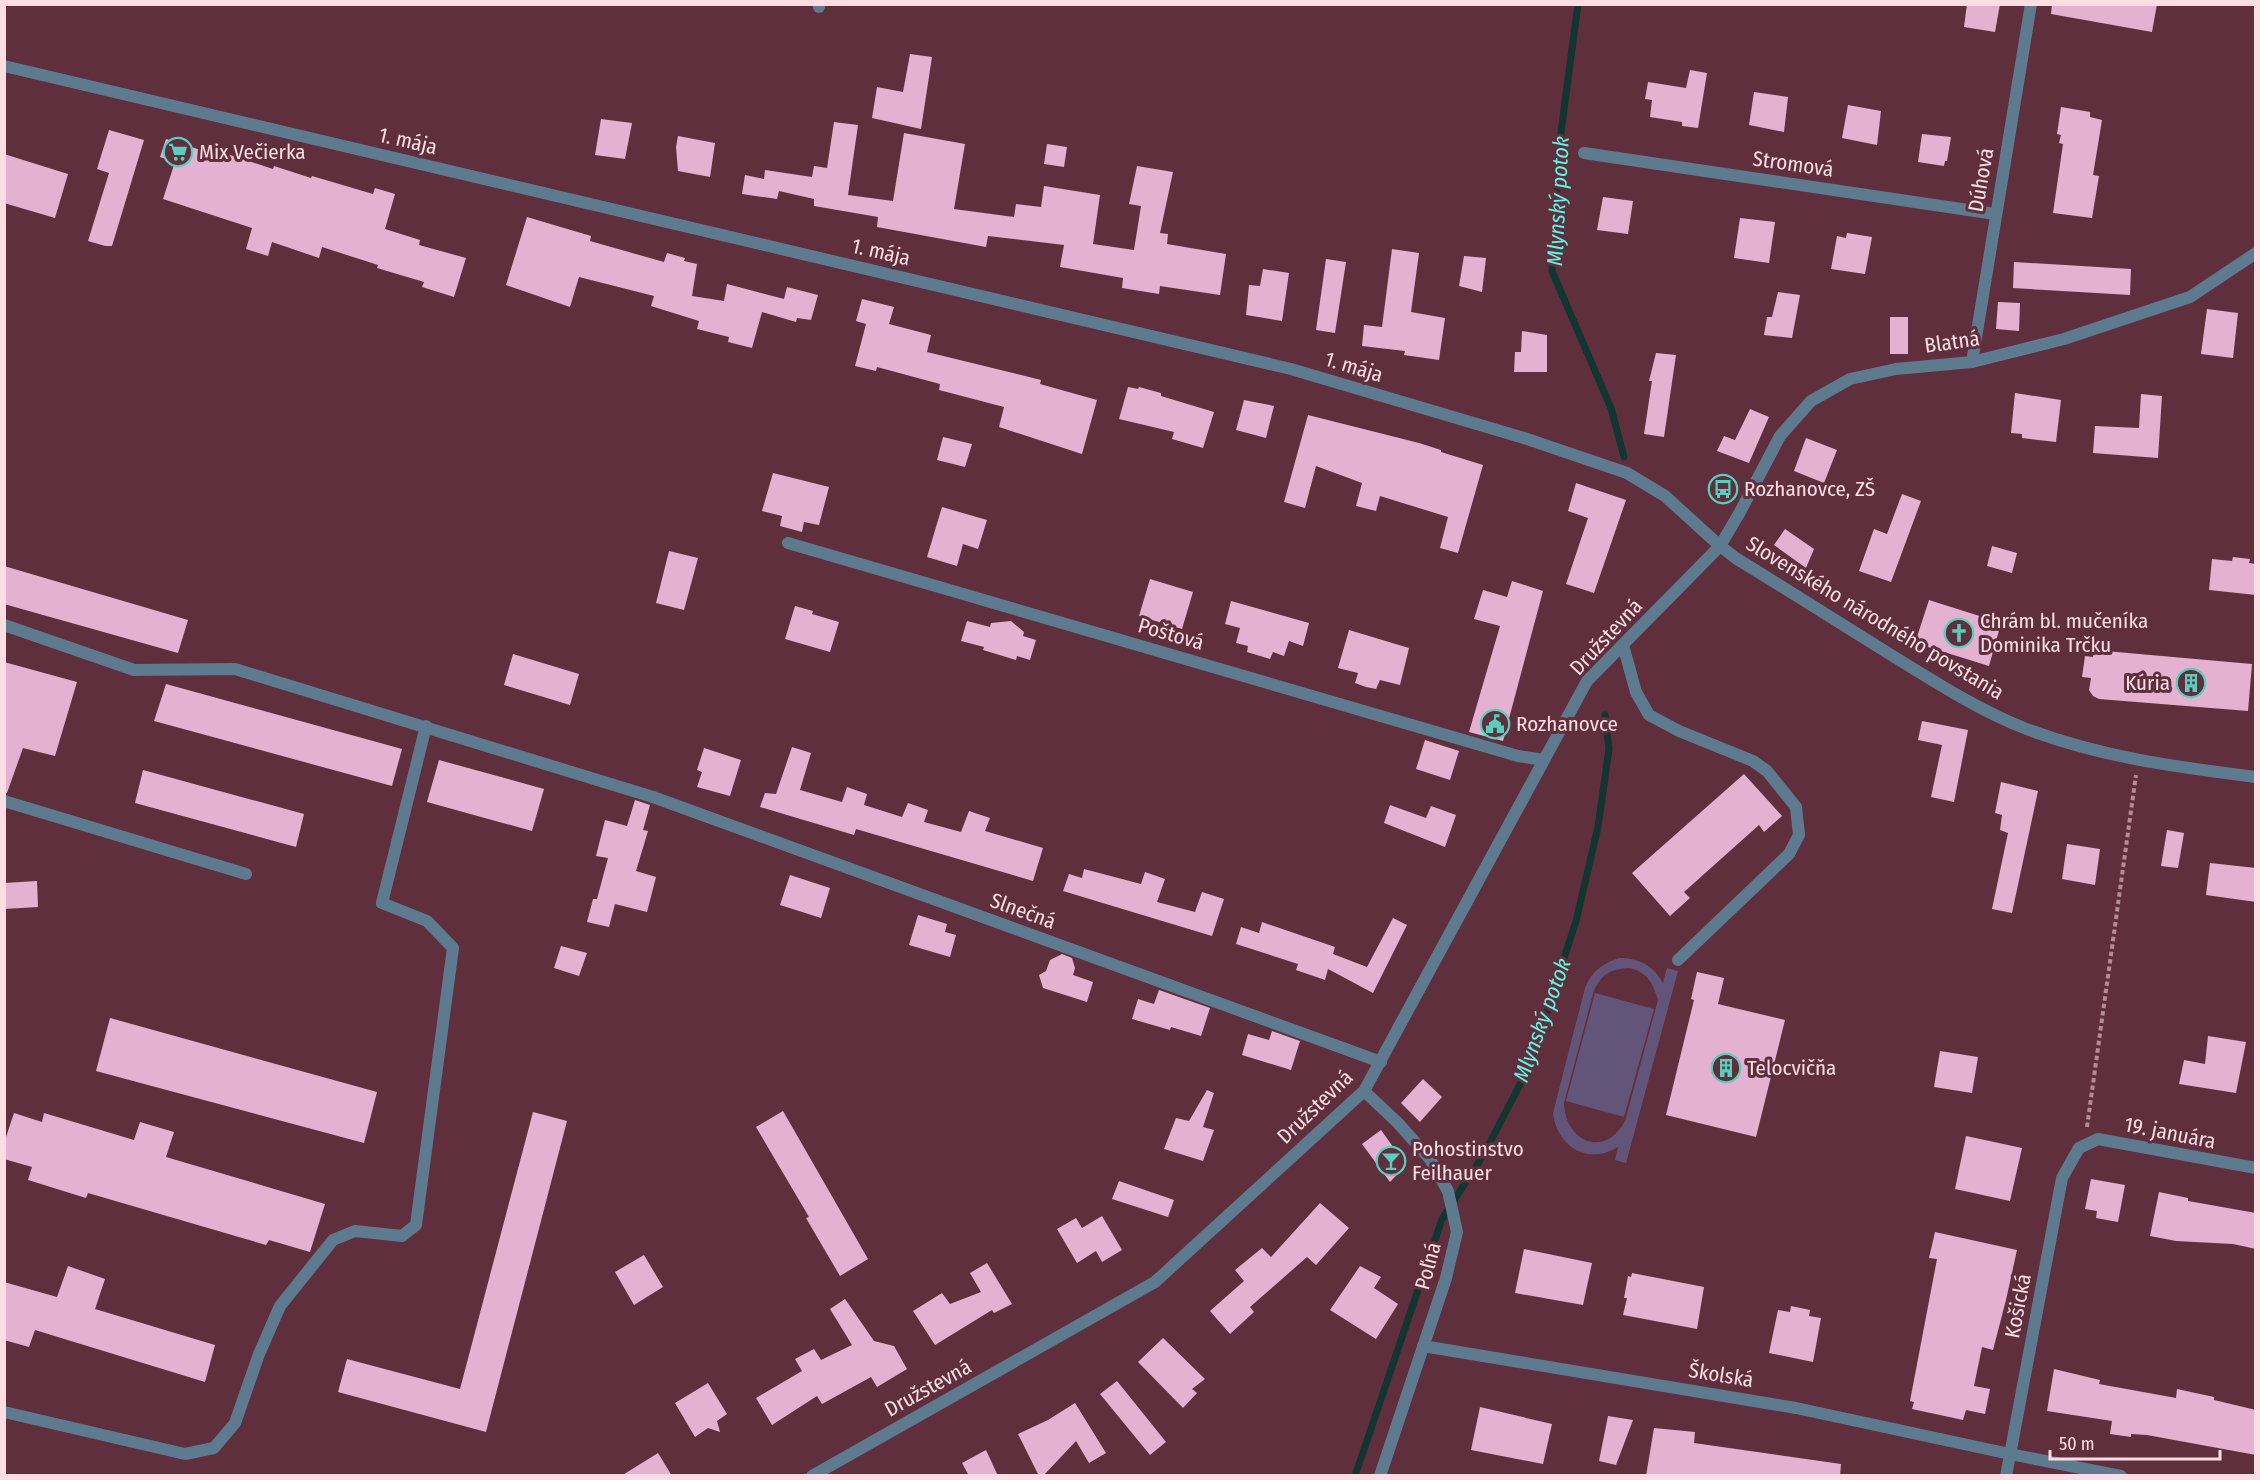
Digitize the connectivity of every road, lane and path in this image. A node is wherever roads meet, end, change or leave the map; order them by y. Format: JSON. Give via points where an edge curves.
{"nodes":[{"id":1,"x":2031,"y":4,"type":"edge"},
{"id":2,"x":4,"y":66,"type":"edge"},
{"id":3,"x":1584,"y":153,"type":"dead end"},
{"id":4,"x":1995,"y":213,"type":"junction"},
{"id":5,"x":2256,"y":253,"type":"edge"},
{"id":6,"x":1972,"y":362,"type":"junction"},
{"id":7,"x":788,"y":543,"type":"dead end"},
{"id":8,"x":1719,"y":546,"type":"junction"},
{"id":9,"x":4,"y":625,"type":"edge"},
{"id":10,"x":1623,"y":645,"type":"junction"},
{"id":11,"x":426,"y":726,"type":"junction"},
{"id":12,"x":1544,"y":760,"type":"junction"},
{"id":13,"x":2139,"y":761,"type":"junction"},
{"id":14,"x":2256,"y":777,"type":"edge"},
{"id":15,"x":4,"y":801,"type":"edge"},
{"id":16,"x":246,"y":874,"type":"dead end"},
{"id":17,"x":1678,"y":960,"type":"dead end"},
{"id":18,"x":1381,"y":1062,"type":"junction"},
{"id":19,"x":1364,"y":1091,"type":"junction"},
{"id":20,"x":2085,"y":1145,"type":"junction"},
{"id":21,"x":2256,"y":1168,"type":"edge"},
{"id":22,"x":1424,"y":1346,"type":"junction"},
{"id":23,"x":4,"y":1412,"type":"edge"},
{"id":24,"x":2010,"y":1454,"type":"junction"},
{"id":25,"x":812,"y":1476,"type":"edge"},
{"id":26,"x":1380,"y":1476,"type":"edge"},
{"id":27,"x":2006,"y":1476,"type":"edge"},
{"id":28,"x":2121,"y":1476,"type":"edge"}],
"edges":[{"from":1,"to":4,"type":"street","name":"Dúhová"},
{"from":2,"to":8,"type":"street","name":"1. mája","via":[[1291,369],[1524,438],[1626,473],[1665,496]]},
{"from":3,"to":4,"type":"street","name":"Stromová"},
{"from":4,"to":6,"type":"street","name":"Dúhová"},
{"from":5,"to":6,"type":"street","name":"Blatná","via":[[2190,297],[2064,339]]},
{"from":6,"to":8,"type":"street","name":"Blatná","via":[[1896,369],[1850,380],[1812,401],[1780,436]]},
{"from":7,"to":12,"type":"street","name":"Poštová","via":[[1518,756]]},
{"from":8,"to":10,"type":"street","name":"Družstevná"},
{"from":8,"to":13,"type":"street","name":"Slovenského národného povstania","via":[[1985,710],[2061,741]]},
{"from":9,"to":11,"type":"street","name":"Slnečná","via":[[134,670],[235,669]]},
{"from":10,"to":12,"type":"street","name":"Družstevná","via":[[1587,681]]},
{"from":10,"to":17,"type":"street","via":[[1636,692],[1649,715],[1753,761],[1767,771],[1796,807],[1799,835],[1788,854]]},
{"from":11,"to":18,"type":"street","name":"Slnečná","via":[[653,797]]},
{"from":11,"to":23,"type":"street","via":[[382,903],[427,921],[453,948],[416,1225],[402,1236],[355,1231],[333,1240],[280,1306],[235,1423],[214,1448],[185,1454]]},
{"from":12,"to":18,"type":"street","name":"Družstevná"},
{"from":13,"to":14,"type":"street","name":"Slovenského národného povstania"},
{"from":13,"to":20,"type":"path"},
{"from":15,"to":16,"type":"street"},
{"from":18,"to":19,"type":"street","name":"Družstevná"},
{"from":19,"to":22,"type":"street","name":"Poľná","via":[[1430,1159],[1448,1191],[1457,1232]]},
{"from":19,"to":25,"type":"street","name":"Družstevná","via":[[1155,1282]]},
{"from":20,"to":21,"type":"street","name":"19. januára","via":[[2098,1139]]},
{"from":20,"to":24,"type":"street","name":"Košická","via":[[2062,1178]]},
{"from":22,"to":24,"type":"street","name":"Školská","via":[[1796,1408]]},
{"from":22,"to":26,"type":"street","name":"Poľná"},
{"from":24,"to":27,"type":"street","name":"Košická"},
{"from":24,"to":28,"type":"street","name":"Školská"}]}
